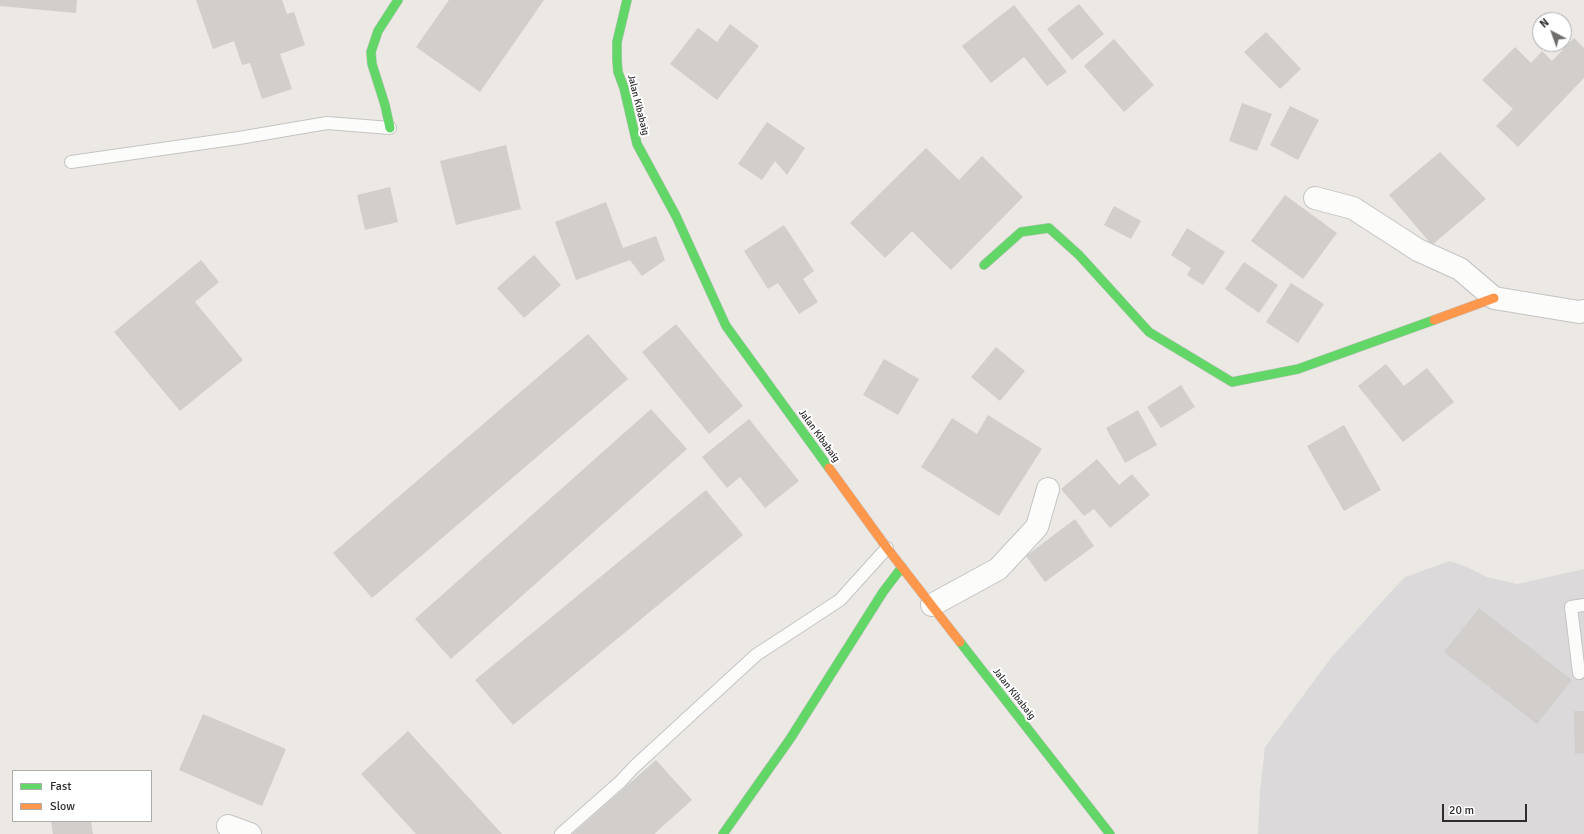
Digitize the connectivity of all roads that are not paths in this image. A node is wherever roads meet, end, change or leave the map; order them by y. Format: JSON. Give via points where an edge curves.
{"nodes":[{"id":1,"x":398,"y":0,"type":"edge"},
{"id":2,"x":627,"y":0,"type":"edge"},
{"id":3,"x":390,"y":128,"type":"joint"},
{"id":4,"x":71,"y":162,"type":"dead end"},
{"id":5,"x":1315,"y":198,"type":"dead end"},
{"id":6,"x":984,"y":265,"type":"dead end"},
{"id":7,"x":1494,"y":298,"type":"junction"},
{"id":8,"x":1584,"y":310,"type":"edge"},
{"id":9,"x":1048,"y":489,"type":"dead end"},
{"id":10,"x":887,"y":548,"type":"junction"},
{"id":11,"x":902,"y":567,"type":"junction"},
{"id":12,"x":932,"y":605,"type":"junction"},
{"id":13,"x":1584,"y":605,"type":"edge"},
{"id":14,"x":1579,"y":673,"type":"dead end"},
{"id":15,"x":228,"y":826,"type":"dead end"},
{"id":16,"x":250,"y":834,"type":"edge"},
{"id":17,"x":561,"y":834,"type":"edge"},
{"id":18,"x":723,"y":834,"type":"edge"},
{"id":19,"x":1110,"y":834,"type":"edge"}],
"edges":[{"from":1,"to":3,"type":"street","via":[[375,37],[371,52],[372,65],[388,113]]},
{"from":2,"to":10,"type":"street","name":"Jalan Kibabaig","via":[[617,42],[617,60],[637,144],[676,216],[726,326]]},
{"from":3,"to":4,"type":"lane","via":[[328,123]]},
{"from":5,"to":7,"type":"street","via":[[1352,208],[1418,250],[1460,269]]},
{"from":6,"to":7,"type":"street","via":[[1021,232],[1048,228],[1079,255],[1149,332],[1232,382],[1298,370]]},
{"from":7,"to":8,"type":"street","via":[[1578,312]]},
{"from":9,"to":12,"type":"street","via":[[1037,528],[998,569]]},
{"from":10,"to":11,"type":"street","name":"Jalan Kibabaig"},
{"from":10,"to":17,"type":"lane","via":[[840,600],[756,655]]},
{"from":11,"to":12,"type":"street","name":"Jalan Kibabaig"},
{"from":11,"to":18,"type":"street","via":[[883,592],[790,739]]},
{"from":12,"to":19,"type":"street","name":"Jalan Kibabaig"},
{"from":13,"to":14,"type":"lane","via":[[1571,607]]},
{"from":15,"to":16,"type":"street"}]}
